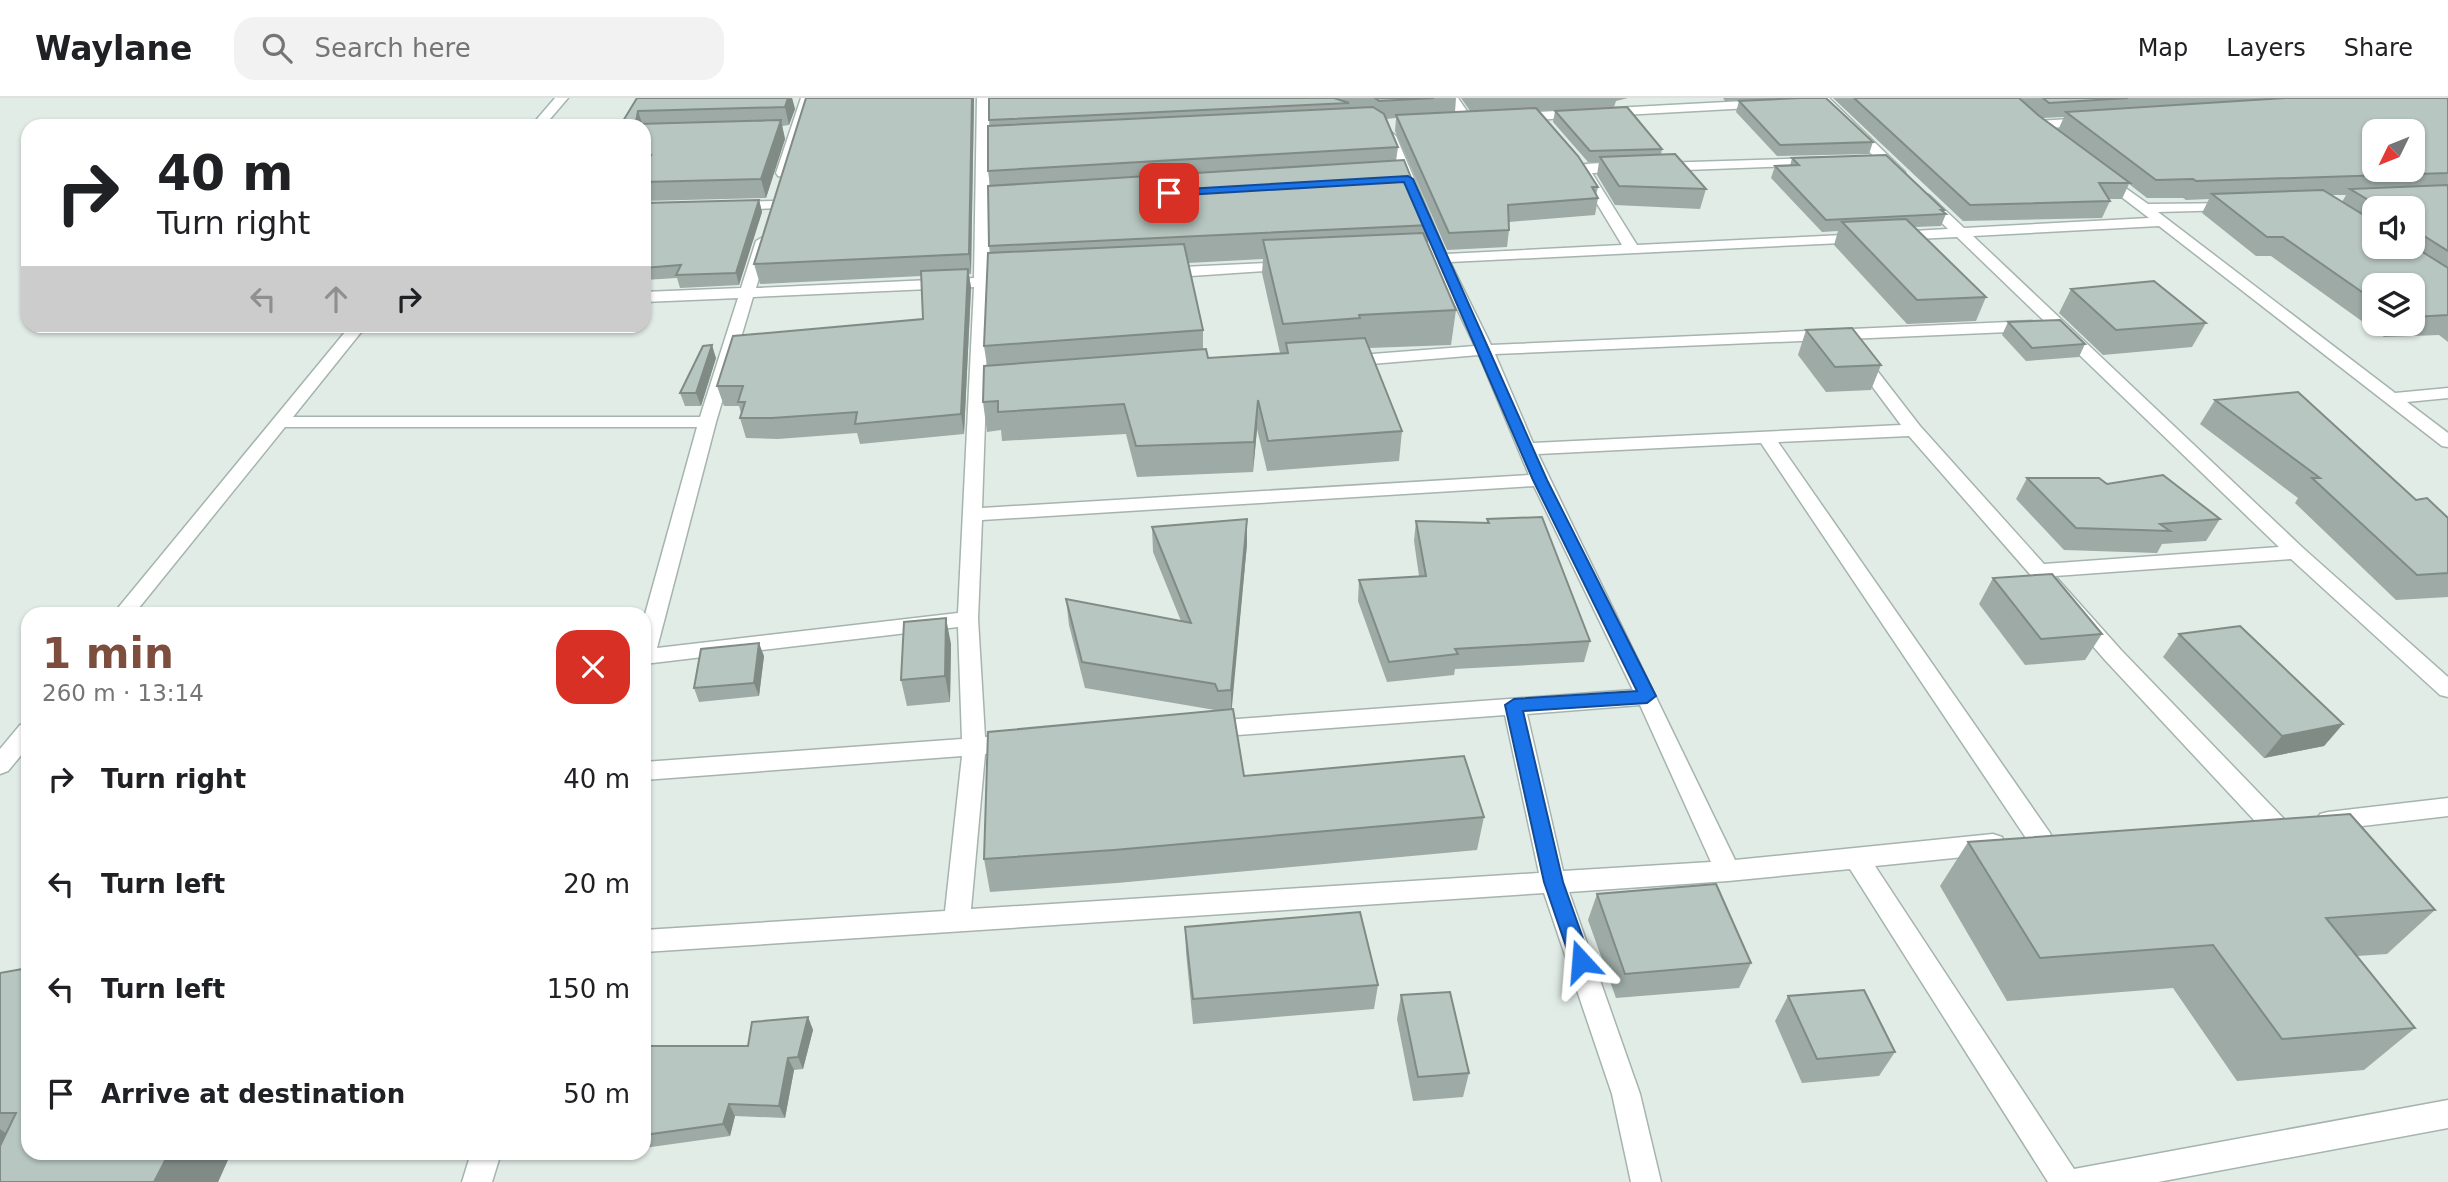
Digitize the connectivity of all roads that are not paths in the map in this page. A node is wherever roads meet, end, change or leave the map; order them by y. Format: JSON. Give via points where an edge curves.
{"nodes":[{"id":1,"x":562,"y":98,"type":"edge"},
{"id":2,"x":807,"y":98,"type":"edge"},
{"id":3,"x":982,"y":98,"type":"edge"},
{"id":4,"x":1452,"y":98,"type":"edge"},
{"id":5,"x":1819,"y":100,"type":"edge"},
{"id":6,"x":1783,"y":103,"type":"edge"},
{"id":7,"x":2021,"y":111,"type":"edge"},
{"id":8,"x":1538,"y":116,"type":"junction"},
{"id":9,"x":1502,"y":118,"type":"edge"},
{"id":10,"x":543,"y":119,"type":"edge"},
{"id":11,"x":1466,"y":120,"type":"edge"},
{"id":12,"x":2105,"y":121,"type":"edge"},
{"id":13,"x":1404,"y":125,"type":"edge"},
{"id":14,"x":2037,"y":125,"type":"junction"},
{"id":15,"x":1553,"y":134,"type":"edge"},
{"id":16,"x":2059,"y":142,"type":"edge"},
{"id":17,"x":1830,"y":162,"type":"edge"},
{"id":18,"x":2091,"y":167,"type":"edge"},
{"id":19,"x":2251,"y":205,"type":"edge"},
{"id":20,"x":722,"y":206,"type":"edge"},
{"id":21,"x":2144,"y":208,"type":"junction"},
{"id":22,"x":770,"y":218,"type":"junction"},
{"id":23,"x":2162,"y":222,"type":"junction"},
{"id":24,"x":1960,"y":233,"type":"junction"},
{"id":25,"x":1633,"y":249,"type":"junction"},
{"id":26,"x":1440,"y":258,"type":"junction"},
{"id":27,"x":1384,"y":261,"type":"edge"},
{"id":28,"x":1301,"y":265,"type":"edge"},
{"id":29,"x":1148,"y":274,"type":"edge"},
{"id":30,"x":1023,"y":280,"type":"edge"},
{"id":31,"x":982,"y":283,"type":"junction"},
{"id":32,"x":746,"y":292,"type":"junction"},
{"id":33,"x":651,"y":298,"type":"edge"},
{"id":34,"x":2058,"y":325,"type":"junction"},
{"id":35,"x":352,"y":333,"type":"edge"},
{"id":36,"x":1842,"y":335,"type":"junction"},
{"id":37,"x":1485,"y":351,"type":"junction"},
{"id":38,"x":1334,"y":362,"type":"edge"},
{"id":39,"x":1032,"y":385,"type":"edge"},
{"id":40,"x":977,"y":389,"type":"junction"},
{"id":41,"x":2448,"y":393,"type":"edge"},
{"id":42,"x":2391,"y":398,"type":"junction"},
{"id":43,"x":278,"y":422,"type":"junction"},
{"id":44,"x":707,"y":422,"type":"junction"},
{"id":45,"x":1914,"y":430,"type":"junction"},
{"id":46,"x":1766,"y":438,"type":"junction"},
{"id":47,"x":2448,"y":442,"type":"edge"},
{"id":48,"x":1527,"y":449,"type":"junction"},
{"id":49,"x":1540,"y":480,"type":"junction"},
{"id":50,"x":972,"y":515,"type":"junction"},
{"id":51,"x":2296,"y":552,"type":"junction"},
{"id":52,"x":2041,"y":571,"type":"junction"},
{"id":53,"x":129,"y":607,"type":"edge"},
{"id":54,"x":968,"y":619,"type":"junction"},
{"id":55,"x":651,"y":630,"type":"edge"},
{"id":56,"x":651,"y":655,"type":"edge"},
{"id":57,"x":2448,"y":689,"type":"edge"},
{"id":58,"x":1647,"y":696,"type":"junction"},
{"id":59,"x":1514,"y":705,"type":"junction"},
{"id":60,"x":1181,"y":731,"type":"edge"},
{"id":61,"x":21,"y":740,"type":"edge"},
{"id":62,"x":1043,"y":741,"type":"edge"},
{"id":63,"x":974,"y":747,"type":"junction"},
{"id":64,"x":0,"y":765,"type":"edge"},
{"id":65,"x":651,"y":770,"type":"edge"},
{"id":66,"x":2448,"y":807,"type":"edge"},
{"id":67,"x":2276,"y":827,"type":"junction"},
{"id":68,"x":2248,"y":828,"type":"edge"},
{"id":69,"x":2069,"y":838,"type":"edge"},
{"id":70,"x":2041,"y":840,"type":"junction"},
{"id":71,"x":1856,"y":858,"type":"junction"},
{"id":72,"x":1728,"y":871,"type":"junction"},
{"id":73,"x":1553,"y":882,"type":"junction"},
{"id":74,"x":957,"y":919,"type":"junction"},
{"id":75,"x":651,"y":941,"type":"edge"},
{"id":76,"x":2448,"y":1114,"type":"edge"},
{"id":77,"x":484,"y":1160,"type":"edge"},
{"id":78,"x":477,"y":1182,"type":"edge"},
{"id":79,"x":1646,"y":1182,"type":"edge"},
{"id":80,"x":2065,"y":1182,"type":"edge"},
{"id":81,"x":2079,"y":1182,"type":"edge"}],
"edges":[{"from":1,"to":10,"type":"street"},
{"from":2,"to":22,"type":"street","via":[[789,132]]},
{"from":3,"to":31,"type":"street","via":[[990,144]]},
{"from":4,"to":11,"type":"street"},
{"from":5,"to":24,"type":"street"},
{"from":6,"to":8,"type":"street"},
{"from":7,"to":14,"type":"street"},
{"from":8,"to":9,"type":"street"},
{"from":8,"to":15,"type":"street"},
{"from":12,"to":14,"type":"street"},
{"from":13,"to":26,"type":"street","via":[[1372,126],[1390,136],[1401,179]]},
{"from":14,"to":16,"type":"street"},
{"from":17,"to":25,"type":"street","via":[[1580,165]]},
{"from":18,"to":21,"type":"street"},
{"from":19,"to":21,"type":"street"},
{"from":20,"to":22,"type":"street"},
{"from":21,"to":23,"type":"street"},
{"from":22,"to":32,"type":"street"},
{"from":23,"to":24,"type":"street"},
{"from":23,"to":42,"type":"street"},
{"from":24,"to":25,"type":"street"},
{"from":24,"to":34,"type":"street"},
{"from":25,"to":26,"type":"street"},
{"from":26,"to":27,"type":"street"},
{"from":26,"to":37,"type":"street"},
{"from":28,"to":29,"type":"street"},
{"from":30,"to":31,"type":"street"},
{"from":31,"to":32,"type":"street"},
{"from":31,"to":40,"type":"street"},
{"from":32,"to":33,"type":"street"},
{"from":32,"to":44,"type":"street"},
{"from":34,"to":36,"type":"street"},
{"from":34,"to":51,"type":"street"},
{"from":35,"to":43,"type":"street"},
{"from":36,"to":37,"type":"street"},
{"from":36,"to":45,"type":"street"},
{"from":37,"to":38,"type":"street"},
{"from":37,"to":48,"type":"street"},
{"from":39,"to":40,"type":"street"},
{"from":40,"to":50,"type":"street"},
{"from":41,"to":42,"type":"street"},
{"from":42,"to":47,"type":"street"},
{"from":43,"to":44,"type":"street"},
{"from":43,"to":53,"type":"street"},
{"from":44,"to":55,"type":"street"},
{"from":45,"to":46,"type":"street"},
{"from":45,"to":52,"type":"street"},
{"from":46,"to":48,"type":"street"},
{"from":46,"to":70,"type":"street"},
{"from":48,"to":49,"type":"street"},
{"from":49,"to":50,"type":"street"},
{"from":49,"to":58,"type":"street"},
{"from":50,"to":54,"type":"street"},
{"from":51,"to":52,"type":"street"},
{"from":51,"to":57,"type":"street"},
{"from":52,"to":67,"type":"street","via":[[2113,655]]},
{"from":54,"to":56,"type":"street"},
{"from":54,"to":63,"type":"street"},
{"from":58,"to":59,"type":"street"},
{"from":58,"to":72,"type":"street"},
{"from":59,"to":60,"type":"street"},
{"from":59,"to":73,"type":"street"},
{"from":61,"to":64,"type":"street"},
{"from":62,"to":63,"type":"street"},
{"from":63,"to":65,"type":"street"},
{"from":63,"to":74,"type":"street"},
{"from":66,"to":67,"type":"street"},
{"from":67,"to":68,"type":"street"},
{"from":69,"to":70,"type":"street"},
{"from":70,"to":71,"type":"street"},
{"from":71,"to":72,"type":"street"},
{"from":71,"to":80,"type":"street"},
{"from":72,"to":73,"type":"street"},
{"from":73,"to":74,"type":"street"},
{"from":73,"to":79,"type":"street","via":[[1626,1094]]},
{"from":74,"to":75,"type":"street"},
{"from":76,"to":81,"type":"street"},
{"from":77,"to":78,"type":"street"}]}
